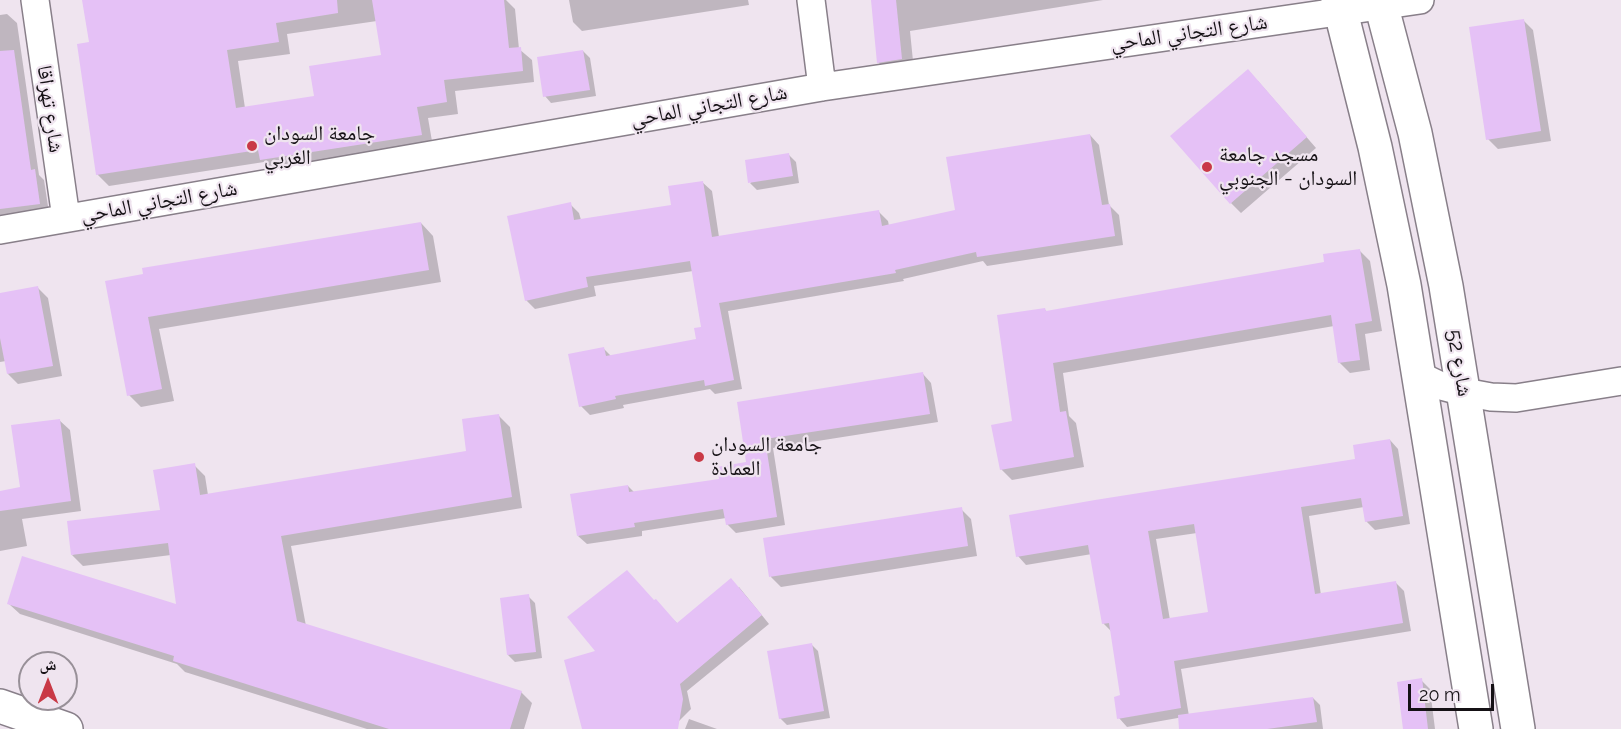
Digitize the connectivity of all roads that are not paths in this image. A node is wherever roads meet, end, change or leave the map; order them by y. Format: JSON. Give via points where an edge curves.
{"nodes":[{"id":1,"x":35,"y":0,"type":"edge"},
{"id":2,"x":811,"y":0,"type":"edge"},
{"id":3,"x":1420,"y":0,"type":"edge"},
{"id":4,"x":1381,"y":2,"type":"edge"},
{"id":5,"x":1340,"y":6,"type":"edge"},
{"id":6,"x":822,"y":87,"type":"junction"},
{"id":7,"x":66,"y":218,"type":"junction"},
{"id":8,"x":0,"y":230,"type":"edge"},
{"id":9,"x":1418,"y":375,"type":"junction"},
{"id":10,"x":1621,"y":381,"type":"edge"},
{"id":11,"x":1464,"y":392,"type":"junction"},
{"id":12,"x":0,"y":706,"type":"edge"},
{"id":13,"x":66,"y":729,"type":"edge"},
{"id":14,"x":1476,"y":729,"type":"edge"},
{"id":15,"x":1518,"y":729,"type":"edge"}],
"edges":[{"from":1,"to":7,"type":"street","name":"شارع تهراقا"},
{"from":2,"to":6,"type":"street"},
{"from":3,"to":4,"type":"street","name":"شارع التجاني الماحي"},
{"from":4,"to":5,"type":"street","name":"شارع التجاني الماحي"},
{"from":4,"to":11,"type":"main road","name":"شارع 52","via":[[1414,133]]},
{"from":5,"to":6,"type":"street","name":"شارع التجاني الماحي"},
{"from":5,"to":9,"type":"main road","name":"شارع 52","via":[[1375,147]]},
{"from":6,"to":7,"type":"street","name":"شارع التجاني الماحي"},
{"from":7,"to":8,"type":"street","name":"شارع التجاني الماحي"},
{"from":9,"to":11,"type":"street"},
{"from":9,"to":14,"type":"main road","name":"شارع 52"},
{"from":10,"to":11,"type":"street","via":[[1516,398]]},
{"from":11,"to":15,"type":"main road","name":"شارع 52"},
{"from":12,"to":13,"type":"main road"}]}
